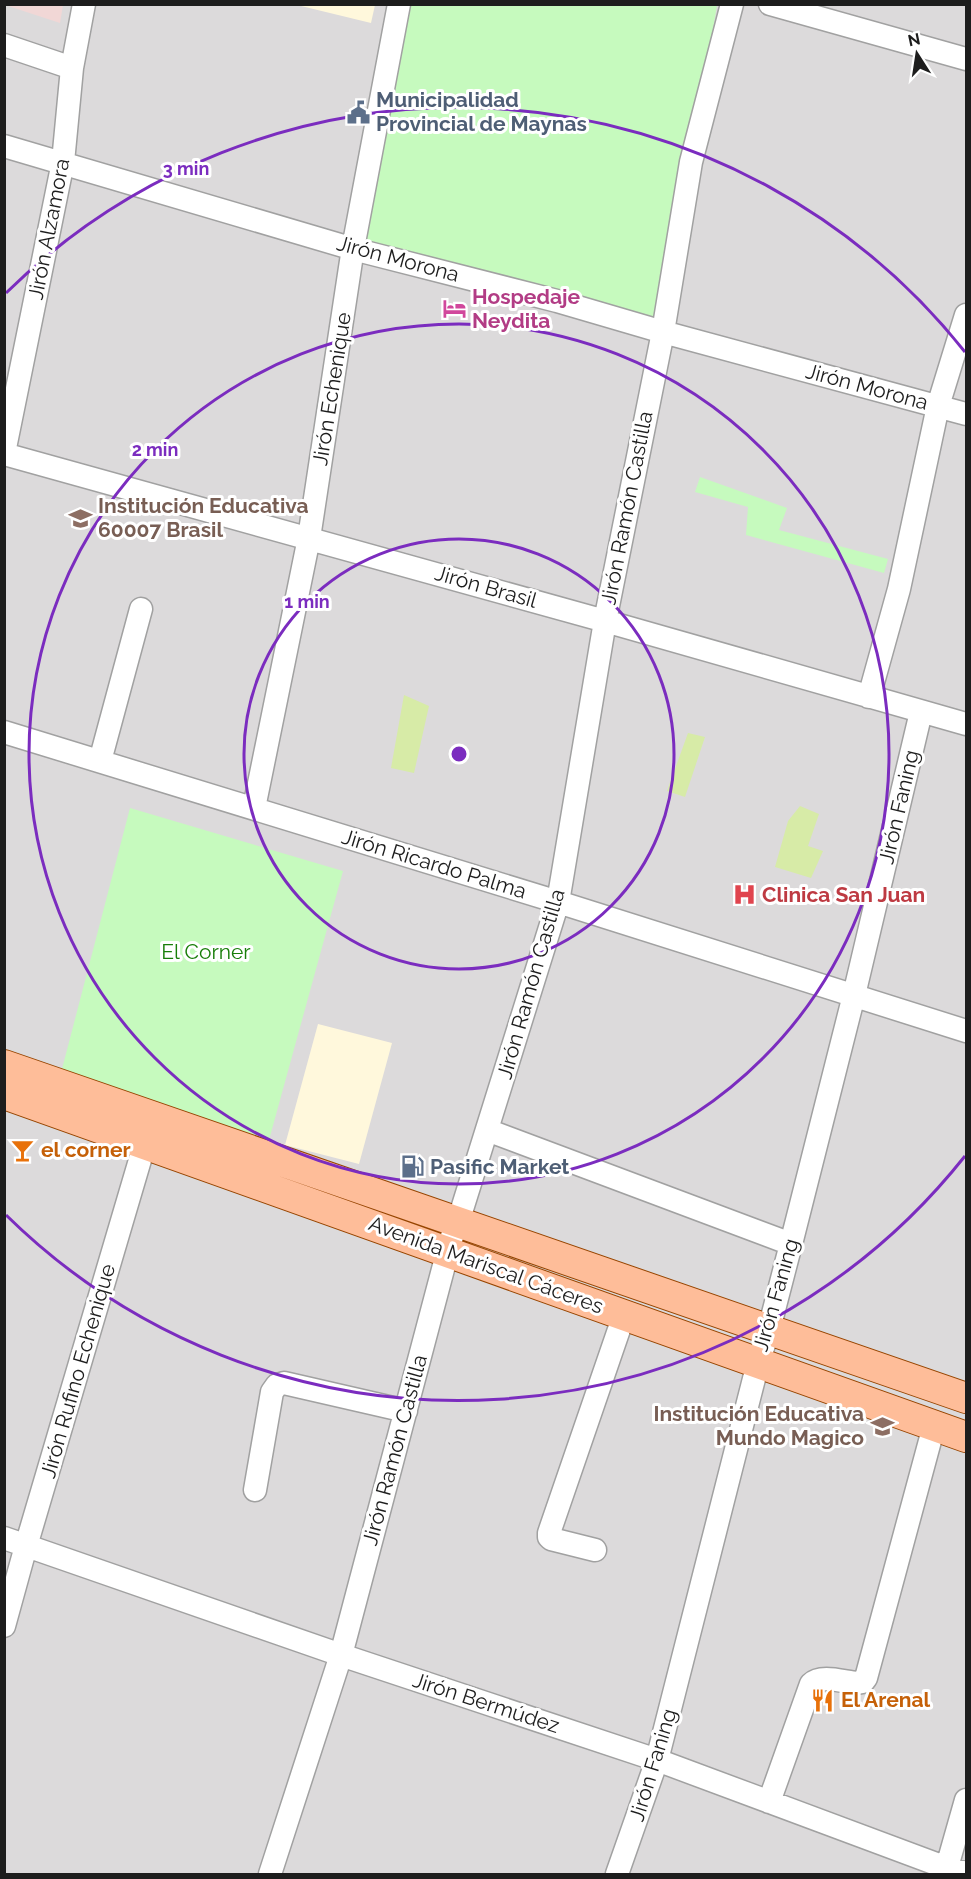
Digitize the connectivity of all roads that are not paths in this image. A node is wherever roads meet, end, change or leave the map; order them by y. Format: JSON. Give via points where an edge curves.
{"nodes":[{"id":1,"x":84,"y":4,"type":"edge"},
{"id":2,"x":399,"y":4,"type":"edge"},
{"id":3,"x":732,"y":4,"type":"edge"},
{"id":4,"x":770,"y":4,"type":"edge"},
{"id":5,"x":4,"y":45,"type":"edge"},
{"id":6,"x":966,"y":59,"type":"edge"},
{"id":7,"x":72,"y":68,"type":"junction"},
{"id":8,"x":4,"y":146,"type":"edge"},
{"id":9,"x":63,"y":162,"type":"junction"},
{"id":10,"x":353,"y":248,"type":"junction"},
{"id":11,"x":966,"y":315,"type":"edge"},
{"id":12,"x":663,"y":332,"type":"junction"},
{"id":13,"x":938,"y":406,"type":"junction"},
{"id":14,"x":966,"y":414,"type":"edge"},
{"id":15,"x":4,"y":453,"type":"edge"},
{"id":16,"x":309,"y":538,"type":"junction"},
{"id":17,"x":141,"y":609,"type":"dead end"},
{"id":18,"x":605,"y":621,"type":"junction"},
{"id":19,"x":869,"y":697,"type":"junction"},
{"id":20,"x":921,"y":712,"type":"junction"},
{"id":21,"x":966,"y":724,"type":"edge"},
{"id":22,"x":4,"y":732,"type":"edge"},
{"id":23,"x":100,"y":761,"type":"junction"},
{"id":24,"x":254,"y":808,"type":"junction"},
{"id":25,"x":558,"y":902,"type":"junction"},
{"id":26,"x":854,"y":995,"type":"junction"},
{"id":27,"x":966,"y":1031,"type":"edge"},
{"id":28,"x":4,"y":1065,"type":"edge"},
{"id":29,"x":4,"y":1094,"type":"edge"},
{"id":30,"x":487,"y":1130,"type":"junction"},
{"id":31,"x":152,"y":1131,"type":"junction"},
{"id":32,"x":458,"y":1222,"type":"junction"},
{"id":33,"x":791,"y":1244,"type":"junction"},
{"id":34,"x":447,"y":1251,"type":"junction"},
{"id":35,"x":624,"y":1314,"type":"junction"},
{"id":36,"x":769,"y":1329,"type":"junction"},
{"id":37,"x":758,"y":1362,"type":"junction"},
{"id":38,"x":966,"y":1398,"type":"edge"},
{"id":39,"x":406,"y":1411,"type":"junction"},
{"id":40,"x":934,"y":1426,"type":"junction"},
{"id":41,"x":966,"y":1437,"type":"edge"},
{"id":42,"x":255,"y":1490,"type":"dead end"},
{"id":43,"x":4,"y":1538,"type":"edge"},
{"id":44,"x":26,"y":1546,"type":"junction"},
{"id":45,"x":595,"y":1550,"type":"dead end"},
{"id":46,"x":4,"y":1626,"type":"edge"},
{"id":47,"x":342,"y":1655,"type":"junction"},
{"id":48,"x":657,"y":1760,"type":"junction"},
{"id":49,"x":966,"y":1800,"type":"edge"},
{"id":50,"x":769,"y":1802,"type":"junction"},
{"id":51,"x":953,"y":1872,"type":"edge"},
{"id":52,"x":270,"y":1875,"type":"edge"},
{"id":53,"x":617,"y":1875,"type":"edge"}],
"edges":[{"from":1,"to":7,"type":"street","name":"Jirón Alzamora"},
{"from":2,"to":10,"type":"street","name":"Jirón Echenique"},
{"from":3,"to":12,"type":"street","name":"Jirón Ramón Castilla","via":[[691,162]]},
{"from":4,"to":6,"type":"street"},
{"from":5,"to":7,"type":"street"},
{"from":7,"to":9,"type":"street","name":"Jirón Alzamora"},
{"from":8,"to":9,"type":"street","name":"Jirón Morona"},
{"from":9,"to":10,"type":"street","name":"Jirón Morona"},
{"from":9,"to":15,"type":"street","name":"Jirón Alzamora"},
{"from":10,"to":12,"type":"street","name":"Jirón Morona"},
{"from":10,"to":16,"type":"street","name":"Jirón Echenique"},
{"from":11,"to":13,"type":"street"},
{"from":12,"to":13,"type":"street","name":"Jirón Morona"},
{"from":12,"to":18,"type":"street","name":"Jirón Ramón Castilla"},
{"from":13,"to":14,"type":"street","name":"Jirón Morona"},
{"from":13,"to":19,"type":"street","via":[[899,589]]},
{"from":15,"to":16,"type":"street","name":"Jirón Brasil"},
{"from":16,"to":18,"type":"street","name":"Jirón Brasil"},
{"from":16,"to":24,"type":"street","name":"Jirón Echenique"},
{"from":17,"to":23,"type":"street"},
{"from":18,"to":19,"type":"street","name":"Jirón Brasil"},
{"from":18,"to":25,"type":"street","name":"Jirón Ramón Castilla"},
{"from":19,"to":20,"type":"street","name":"Jirón Brasil"},
{"from":20,"to":21,"type":"street","name":"Jirón Brasil"},
{"from":20,"to":26,"type":"street","name":"Jirón Faning"},
{"from":22,"to":23,"type":"street","name":"Jirón Ricardo Palma"},
{"from":23,"to":24,"type":"street","name":"Jirón Ricardo Palma"},
{"from":24,"to":25,"type":"street","name":"Jirón Ricardo Palma"},
{"from":25,"to":26,"type":"street","name":"Jirón Ricardo Palma"},
{"from":25,"to":30,"type":"street","name":"Jirón Ramón Castilla"},
{"from":26,"to":27,"type":"street","name":"Jirón Ricardo Palma"},
{"from":26,"to":33,"type":"street","name":"Jirón Faning"},
{"from":28,"to":31,"type":"main road","name":"Avenida Mariscal Cáceres"},
{"from":29,"to":31,"type":"main road","name":"Avenida Mariscal Cáceres"},
{"from":30,"to":32,"type":"street","name":"Jirón Ramón Castilla"},
{"from":30,"to":33,"type":"street"},
{"from":31,"to":32,"type":"main road","name":"Avenida Mariscal Cáceres"},
{"from":31,"to":34,"type":"main road","name":"Avenida Mariscal Cáceres"},
{"from":31,"to":44,"type":"street","name":"Jirón Rufino Echenique"},
{"from":32,"to":34,"type":"street","name":"Jirón Ramón Castilla"},
{"from":32,"to":36,"type":"main road","name":"Avenida Mariscal Cáceres"},
{"from":33,"to":36,"type":"street","name":"Jirón Faning"},
{"from":34,"to":35,"type":"main road","name":"Avenida Mariscal Cáceres"},
{"from":34,"to":39,"type":"street","name":"Jirón Ramón Castilla"},
{"from":35,"to":37,"type":"main road","name":"Avenida Mariscal Cáceres"},
{"from":35,"to":45,"type":"street","via":[[549,1533],[551,1539]]},
{"from":36,"to":37,"type":"street","name":"Jirón Faning"},
{"from":36,"to":38,"type":"main road","name":"Avenida Mariscal Cáceres"},
{"from":37,"to":40,"type":"main road","name":"Avenida Mariscal Cáceres"},
{"from":37,"to":48,"type":"street","name":"Jirón Faning"},
{"from":39,"to":42,"type":"street","via":[[284,1383],[276,1385]]},
{"from":39,"to":47,"type":"street","name":"Jirón Ramón Castilla"},
{"from":40,"to":41,"type":"main road","name":"Avenida Mariscal Cáceres"},
{"from":40,"to":50,"type":"street","via":[[866,1678],[857,1683],[823,1679],[811,1684]]},
{"from":43,"to":44,"type":"street","name":"Jirón Bermúdez"},
{"from":44,"to":46,"type":"street","name":"Jirón Rufino Echenique"},
{"from":44,"to":47,"type":"street","name":"Jirón Bermúdez"},
{"from":47,"to":48,"type":"street","name":"Jirón Bermúdez"},
{"from":47,"to":52,"type":"street","name":"Jirón Ramón Castilla"},
{"from":48,"to":50,"type":"street","name":"Jirón Bermúdez"},
{"from":48,"to":53,"type":"street","name":"Jirón Faning"},
{"from":49,"to":51,"type":"street"},
{"from":50,"to":51,"type":"street","name":"Jirón Bermúdez"}]}
